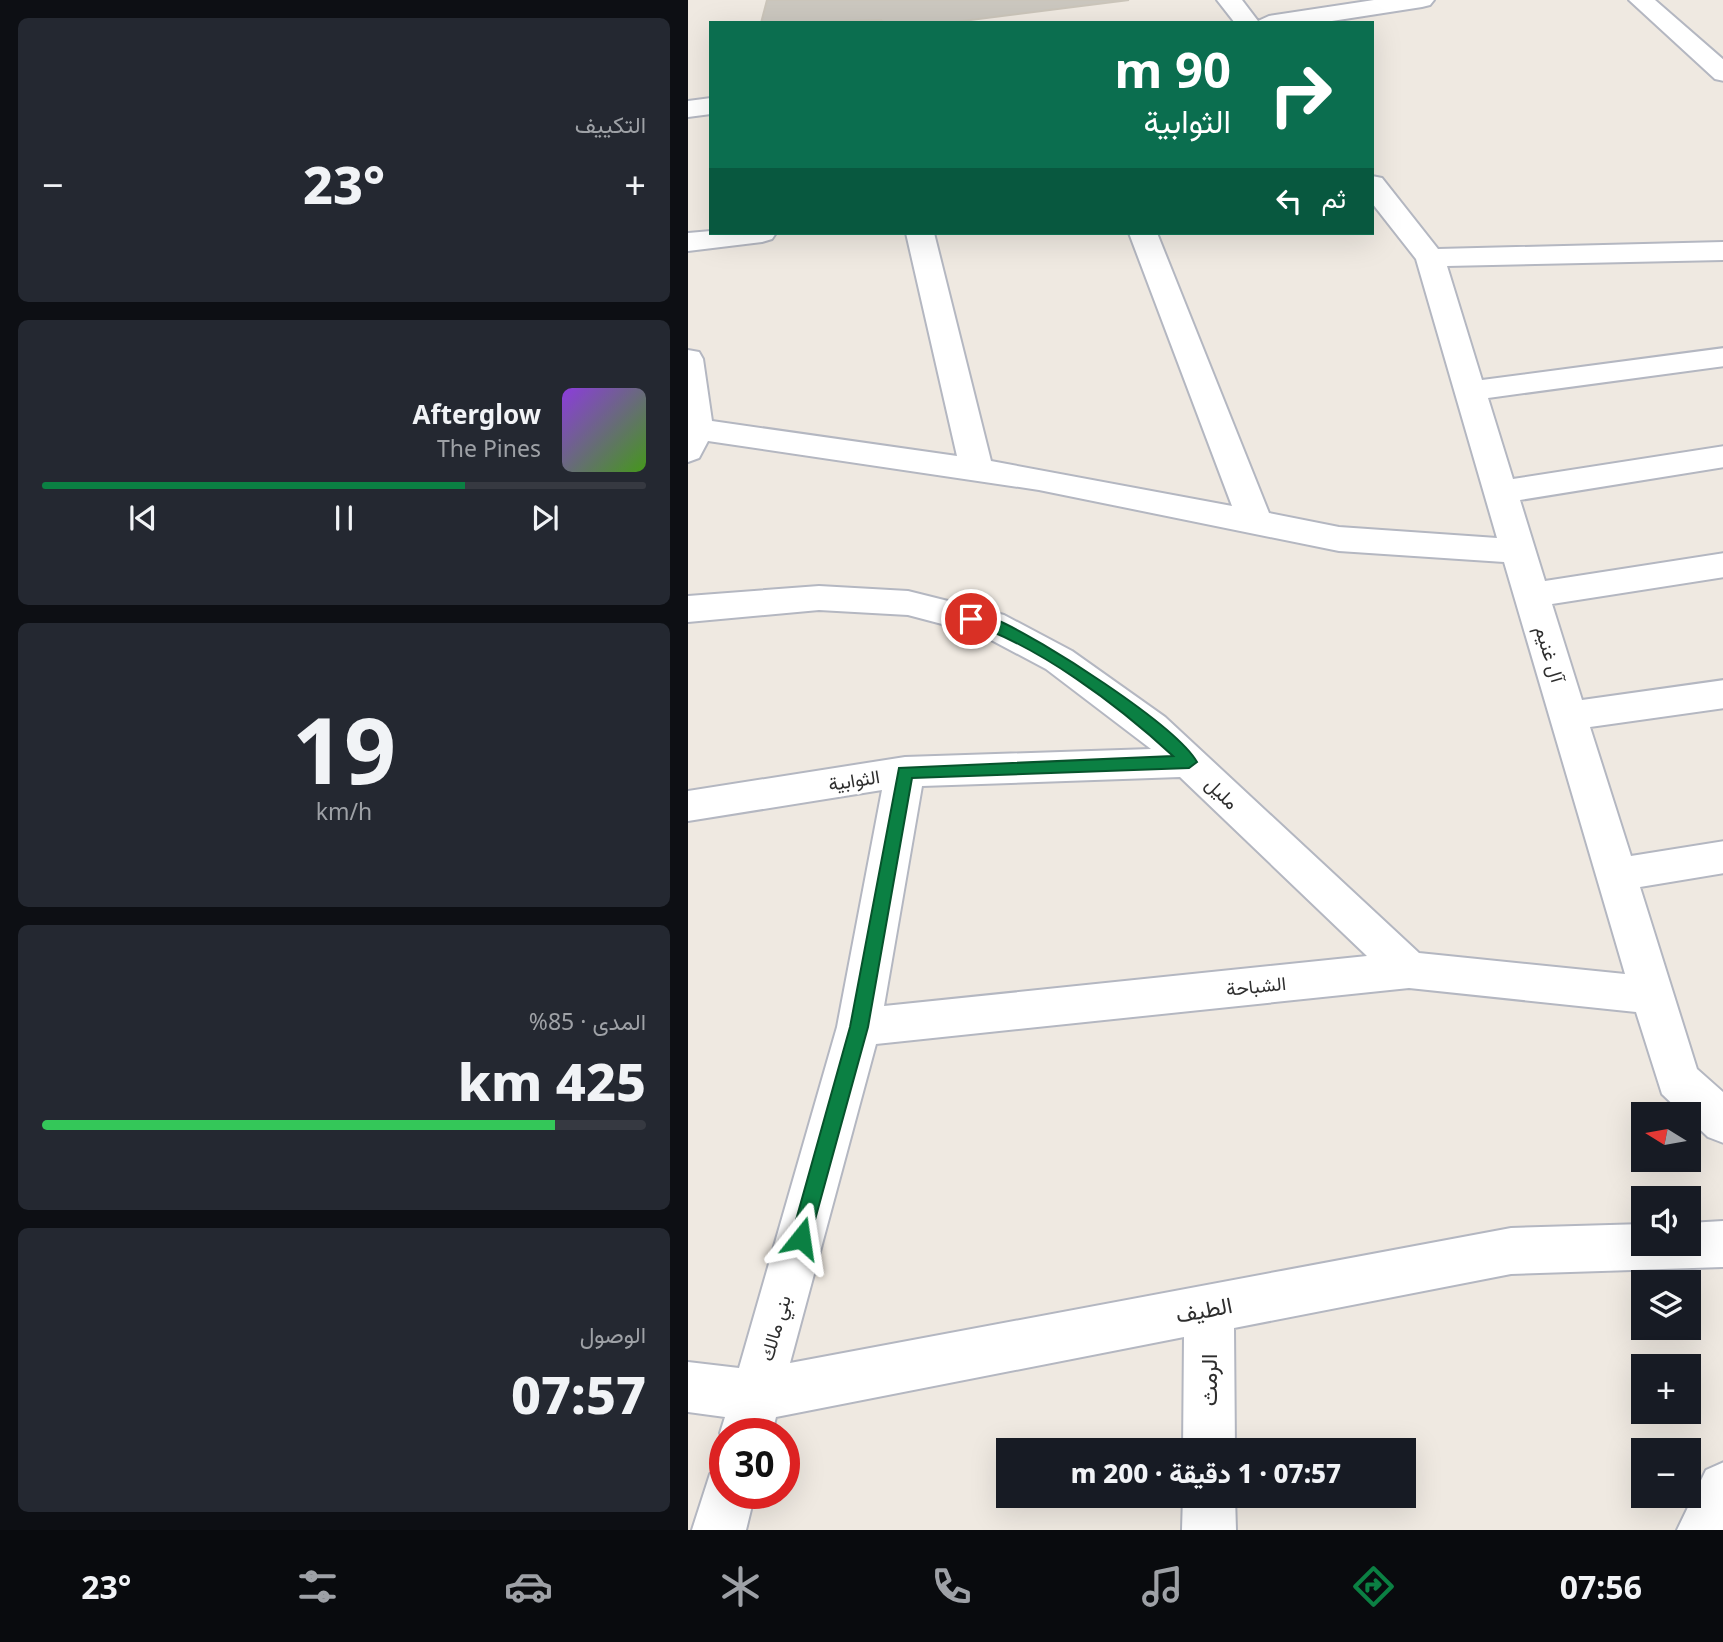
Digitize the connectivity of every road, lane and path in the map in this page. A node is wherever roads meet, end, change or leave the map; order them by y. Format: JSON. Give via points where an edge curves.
{"nodes":[{"id":1,"x":1229,"y":0,"type":"edge"},
{"id":2,"x":1421,"y":0,"type":"edge"},
{"id":3,"x":1641,"y":0,"type":"edge"},
{"id":4,"x":1246,"y":21,"type":"edge"},
{"id":5,"x":1282,"y":21,"type":"edge"},
{"id":6,"x":1723,"y":43,"type":"edge"},
{"id":7,"x":1693,"y":47,"type":"junction"},
{"id":8,"x":1723,"y":74,"type":"edge"},
{"id":9,"x":709,"y":106,"type":"edge"},
{"id":10,"x":688,"y":109,"type":"edge"},
{"id":11,"x":1374,"y":187,"type":"edge"},
{"id":12,"x":746,"y":235,"type":"edge"},
{"id":13,"x":920,"y":235,"type":"edge"},
{"id":14,"x":1144,"y":235,"type":"edge"},
{"id":15,"x":688,"y":242,"type":"edge"},
{"id":16,"x":1723,"y":251,"type":"edge"},
{"id":17,"x":1430,"y":258,"type":"junction"},
{"id":18,"x":1723,"y":357,"type":"edge"},
{"id":19,"x":688,"y":359,"type":"edge"},
{"id":20,"x":1470,"y":391,"type":"junction"},
{"id":21,"x":691,"y":436,"type":"edge"},
{"id":22,"x":1723,"y":456,"type":"edge"},
{"id":23,"x":977,"y":470,"type":"junction"},
{"id":24,"x":1501,"y":492,"type":"junction"},
{"id":25,"x":1255,"y":522,"type":"junction"},
{"id":26,"x":1519,"y":551,"type":"junction"},
{"id":27,"x":1723,"y":565,"type":"edge"},
{"id":28,"x":1532,"y":595,"type":"junction"},
{"id":29,"x":688,"y":609,"type":"edge"},
{"id":30,"x":1723,"y":694,"type":"edge"},
{"id":31,"x":1568,"y":716,"type":"junction"},
{"id":32,"x":1189,"y":762,"type":"junction"},
{"id":33,"x":905,"y":772,"type":"junction"},
{"id":34,"x":688,"y":806,"type":"edge"},
{"id":35,"x":1723,"y":858,"type":"edge"},
{"id":36,"x":1616,"y":875,"type":"junction"},
{"id":37,"x":1408,"y":970,"type":"junction"},
{"id":38,"x":1653,"y":995,"type":"junction"},
{"id":39,"x":859,"y":1027,"type":"junction"},
{"id":40,"x":1723,"y":1123,"type":"edge"},
{"id":41,"x":1723,"y":1244,"type":"edge"},
{"id":42,"x":1209,"y":1309,"type":"junction"},
{"id":43,"x":688,"y":1387,"type":"edge"},
{"id":44,"x":751,"y":1414,"type":"edge"},
{"id":45,"x":1209,"y":1438,"type":"edge"},
{"id":46,"x":1723,"y":1488,"type":"edge"},
{"id":47,"x":1209,"y":1508,"type":"edge"},
{"id":48,"x":725,"y":1509,"type":"edge"},
{"id":49,"x":719,"y":1530,"type":"edge"},
{"id":50,"x":1209,"y":1530,"type":"edge"},
{"id":51,"x":1704,"y":1530,"type":"edge"}],
"edges":[{"from":1,"to":4,"type":"street"},
{"from":2,"to":5,"type":"street"},
{"from":3,"to":7,"type":"street"},
{"from":6,"to":7,"type":"street"},
{"from":7,"to":8,"type":"street"},
{"from":9,"to":10,"type":"street"},
{"from":11,"to":17,"type":"street","name":"آل غنيم"},
{"from":12,"to":15,"type":"street"},
{"from":13,"to":23,"type":"street"},
{"from":14,"to":25,"type":"street"},
{"from":16,"to":17,"type":"street"},
{"from":17,"to":20,"type":"street","name":"آل غنيم"},
{"from":18,"to":20,"type":"street"},
{"from":19,"to":21,"type":"street"},
{"from":20,"to":24,"type":"street","name":"آل غنيم"},
{"from":21,"to":23,"type":"street"},
{"from":22,"to":24,"type":"street"},
{"from":23,"to":25,"type":"street","via":[[1039,478]]},
{"from":24,"to":26,"type":"street","name":"آل غنيم"},
{"from":25,"to":26,"type":"street","via":[[1339,539]]},
{"from":26,"to":28,"type":"street","name":"آل غنيم"},
{"from":27,"to":28,"type":"street"},
{"from":28,"to":31,"type":"street","name":"آل غنيم"},
{"from":29,"to":32,"type":"street","name":"مليل","via":[[819,598],[908,603],[991,624],[1059,660],[1152,727]]},
{"from":30,"to":31,"type":"street"},
{"from":31,"to":36,"type":"street","name":"آل غنيم"},
{"from":32,"to":33,"type":"street","name":"الثوابية"},
{"from":32,"to":37,"type":"street","name":"مليل"},
{"from":33,"to":34,"type":"street","name":"الثوابية"},
{"from":33,"to":39,"type":"street","name":"بني مالك"},
{"from":35,"to":36,"type":"street"},
{"from":36,"to":38,"type":"street","name":"آل غنيم"},
{"from":37,"to":38,"type":"street","name":"الشباحة"},
{"from":37,"to":39,"type":"street","name":"الشباحة"},
{"from":38,"to":40,"type":"street","name":"آل غنيم","via":[[1678,1080]]},
{"from":39,"to":44,"type":"street","name":"بني مالك"},
{"from":41,"to":42,"type":"street","name":"الطيف","via":[[1511,1251]]},
{"from":42,"to":44,"type":"street","name":"الطيف"},
{"from":42,"to":45,"type":"street","name":"الرمث"},
{"from":43,"to":44,"type":"street","name":"الطيف"},
{"from":46,"to":51,"type":"street"},
{"from":47,"to":50,"type":"street"},
{"from":48,"to":49,"type":"street"}]}
